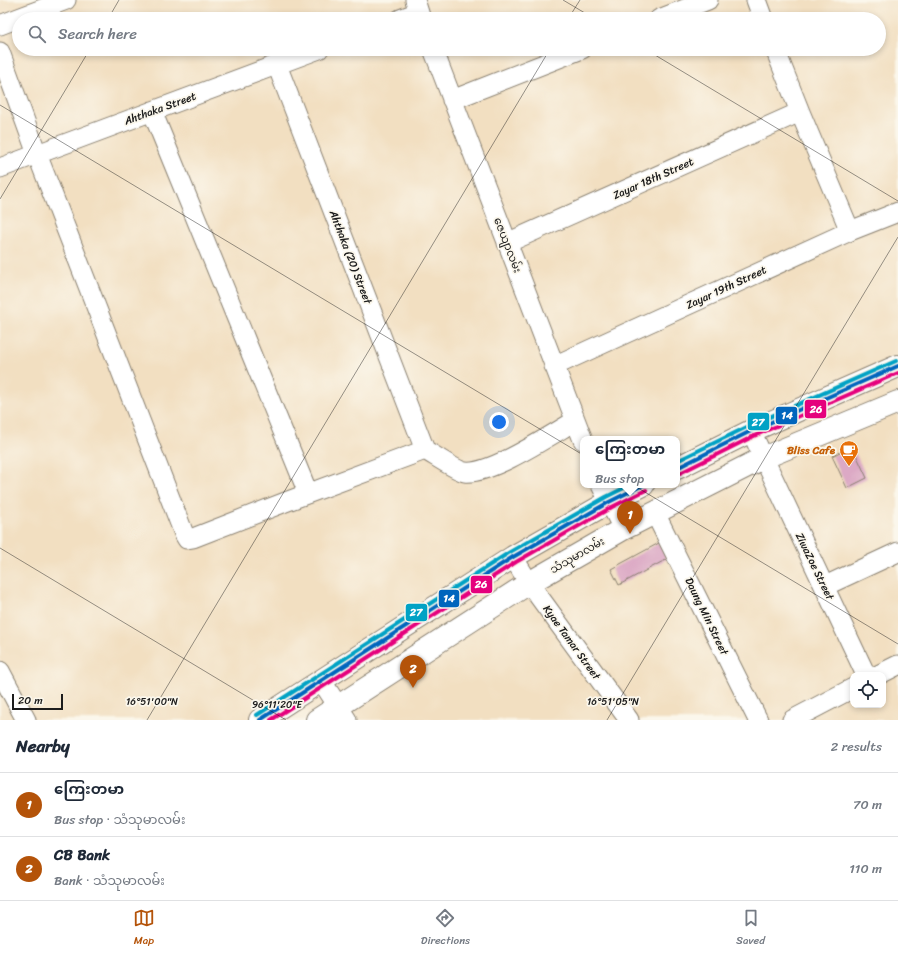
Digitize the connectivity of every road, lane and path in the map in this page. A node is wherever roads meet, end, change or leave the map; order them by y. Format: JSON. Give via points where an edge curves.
{"nodes":[{"id":1,"x":66,"y":0,"type":"edge"},
{"id":2,"x":708,"y":0,"type":"edge"},
{"id":3,"x":756,"y":0,"type":"edge"},
{"id":4,"x":34,"y":12,"type":"edge"},
{"id":5,"x":677,"y":12,"type":"edge"},
{"id":6,"x":760,"y":12,"type":"edge"},
{"id":7,"x":12,"y":20,"type":"edge"},
{"id":8,"x":0,"y":25,"type":"edge"},
{"id":9,"x":0,"y":52,"type":"edge"},
{"id":10,"x":301,"y":56,"type":"edge"},
{"id":11,"x":436,"y":56,"type":"edge"},
{"id":12,"x":564,"y":56,"type":"edge"},
{"id":13,"x":778,"y":56,"type":"edge"},
{"id":14,"x":277,"y":65,"type":"junction"},
{"id":15,"x":452,"y":100,"type":"junction"},
{"id":16,"x":152,"y":111,"type":"junction"},
{"id":17,"x":800,"y":112,"type":"junction"},
{"id":18,"x":37,"y":154,"type":"junction"},
{"id":19,"x":0,"y":168,"type":"edge"},
{"id":20,"x":898,"y":212,"type":"edge"},
{"id":21,"x":850,"y":231,"type":"junction"},
{"id":22,"x":507,"y":243,"type":"junction"},
{"id":23,"x":554,"y":366,"type":"junction"},
{"id":24,"x":898,"y":366,"type":"edge"},
{"id":25,"x":898,"y":402,"type":"edge"},
{"id":26,"x":576,"y":421,"type":"junction"},
{"id":27,"x":750,"y":431,"type":"junction"},
{"id":28,"x":582,"y":436,"type":"edge"},
{"id":29,"x":425,"y":450,"type":"junction"},
{"id":30,"x":763,"y":458,"type":"junction"},
{"id":31,"x":680,"y":466,"type":"edge"},
{"id":32,"x":630,"y":488,"type":"edge"},
{"id":33,"x":308,"y":494,"type":"junction"},
{"id":34,"x":605,"y":494,"type":"edge"},
{"id":35,"x":655,"y":513,"type":"junction"},
{"id":36,"x":623,"y":529,"type":"junction"},
{"id":37,"x":898,"y":552,"type":"edge"},
{"id":38,"x":513,"y":557,"type":"junction"},
{"id":39,"x":529,"y":583,"type":"junction"},
{"id":40,"x":825,"y":586,"type":"junction"},
{"id":41,"x":898,"y":665,"type":"edge"},
{"id":42,"x":0,"y":671,"type":"edge"},
{"id":43,"x":865,"y":672,"type":"edge"},
{"id":44,"x":884,"y":672,"type":"edge"},
{"id":45,"x":321,"y":680,"type":"junction"},
{"id":46,"x":850,"y":690,"type":"edge"},
{"id":47,"x":343,"y":713,"type":"edge"},
{"id":48,"x":21,"y":718,"type":"edge"},
{"id":49,"x":260,"y":720,"type":"edge"},
{"id":50,"x":316,"y":720,"type":"edge"},
{"id":51,"x":629,"y":720,"type":"edge"},
{"id":52,"x":758,"y":720,"type":"edge"},
{"id":53,"x":792,"y":720,"type":"edge"}],
"edges":[{"from":1,"to":4,"type":"street"},
{"from":2,"to":5,"type":"street"},
{"from":3,"to":6,"type":"street"},
{"from":7,"to":8,"type":"street"},
{"from":9,"to":18,"type":"street"},
{"from":10,"to":14,"type":"street","name":"Ahthaka Street"},
{"from":11,"to":15,"type":"street","name":"ဇေယျာလမ်း"},
{"from":12,"to":15,"type":"street"},
{"from":13,"to":17,"type":"street"},
{"from":14,"to":16,"type":"street","name":"Ahthaka Street"},
{"from":14,"to":29,"type":"street","name":"Ahthaka (20) Street"},
{"from":15,"to":22,"type":"street","name":"ဇေယျာလမ်း"},
{"from":16,"to":18,"type":"street","name":"Ahthaka Street"},
{"from":16,"to":33,"type":"street"},
{"from":17,"to":21,"type":"street"},
{"from":17,"to":22,"type":"street","name":"Zayar 18th Street"},
{"from":18,"to":19,"type":"street","name":"Ahthaka Street"},
{"from":18,"to":33,"type":"street","via":[[187,539]]},
{"from":20,"to":21,"type":"street","name":"Zayar 19th Street"},
{"from":21,"to":23,"type":"street","name":"Zayar 19th Street"},
{"from":22,"to":23,"type":"street","name":"ဇေယျာလမ်း"},
{"from":23,"to":26,"type":"street","name":"ဇေယျာလမ်း"},
{"from":24,"to":27,"type":"main road"},
{"from":25,"to":30,"type":"main road","name":"သံသုမာလမ်း"},
{"from":26,"to":28,"type":"street","name":"ဇေယျာလမ်း"},
{"from":26,"to":29,"type":"street","via":[[490,468],[472,472],[464,472]]},
{"from":27,"to":30,"type":"street","name":"ZiwaZoe Street"},
{"from":27,"to":31,"type":"main road"},
{"from":29,"to":33,"type":"street"},
{"from":30,"to":35,"type":"main road","name":"သံသုမာလမ်း"},
{"from":30,"to":40,"type":"street","name":"ZiwaZoe Street"},
{"from":32,"to":34,"type":"main road"},
{"from":34,"to":36,"type":"street"},
{"from":34,"to":38,"type":"main road"},
{"from":35,"to":36,"type":"main road","name":"သံသုမာလမ်း"},
{"from":35,"to":52,"type":"street","name":"Daung Min Street"},
{"from":36,"to":39,"type":"main road","name":"သံသုမာလမ်း"},
{"from":37,"to":40,"type":"street"},
{"from":38,"to":39,"type":"street","name":"Kyae Tamar Street"},
{"from":38,"to":45,"type":"main road"},
{"from":39,"to":47,"type":"main road","name":"သံသုမာလမ်း"},
{"from":39,"to":51,"type":"street","name":"Kyae Tamar Street"},
{"from":40,"to":43,"type":"street","name":"ZiwaZoe Street"},
{"from":41,"to":44,"type":"street"},
{"from":42,"to":48,"type":"street"},
{"from":45,"to":47,"type":"street"},
{"from":45,"to":49,"type":"main road"},
{"from":46,"to":53,"type":"street"},
{"from":47,"to":50,"type":"main road","name":"သံသုမာလမ်း"}]}
